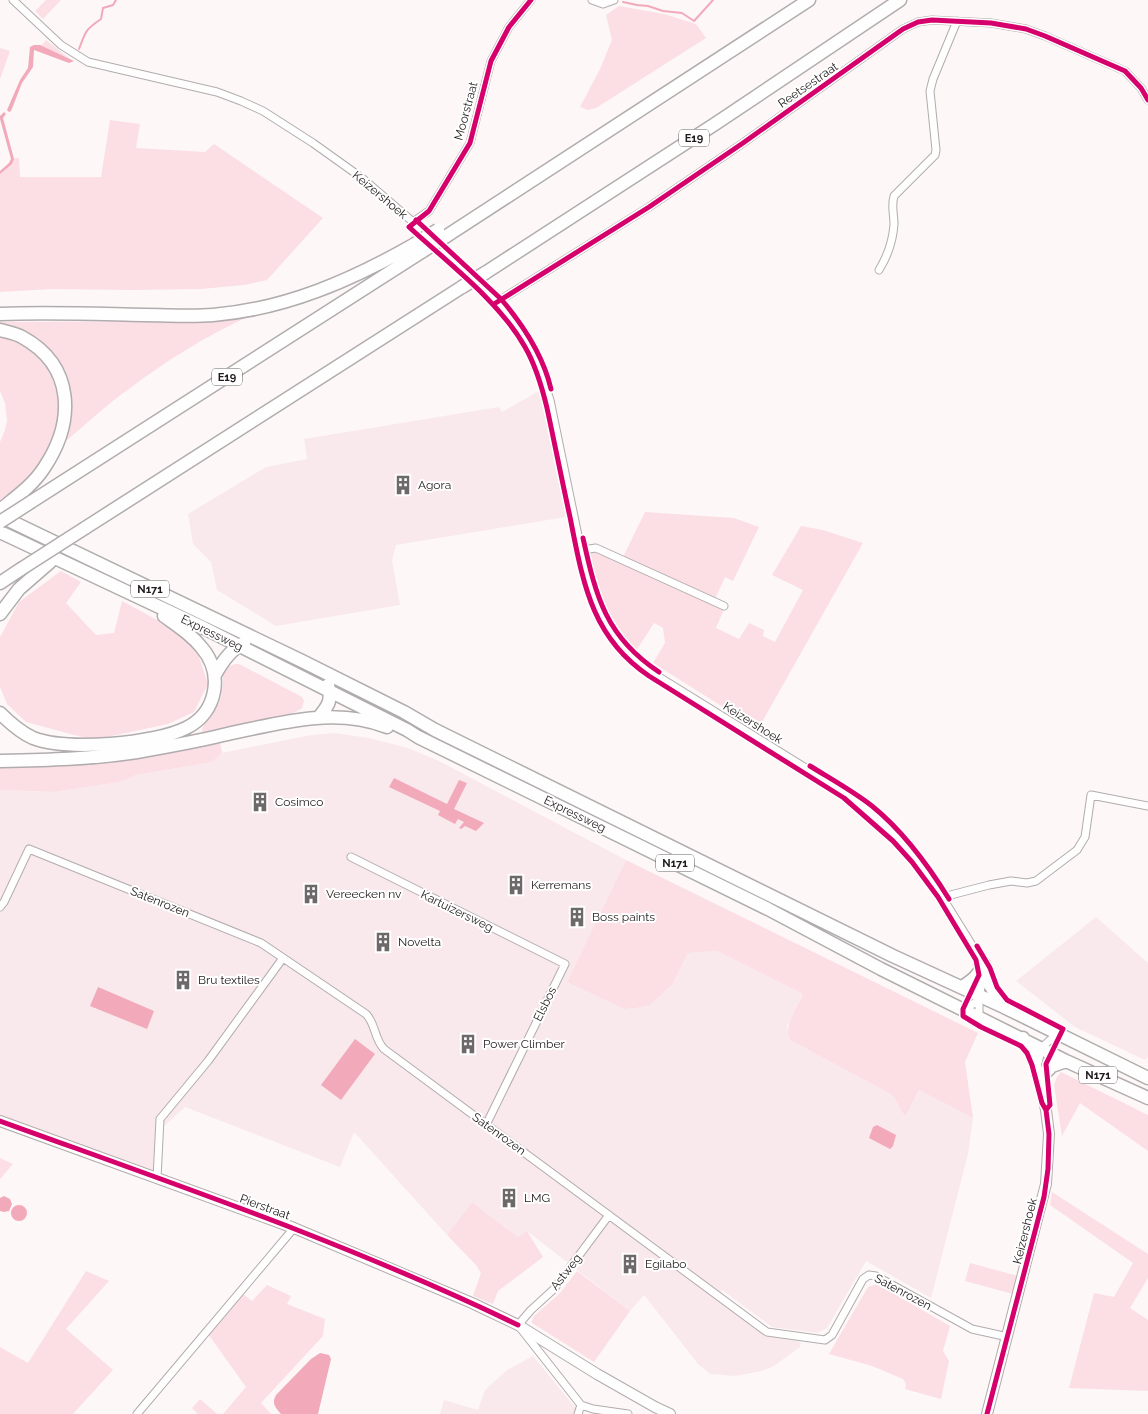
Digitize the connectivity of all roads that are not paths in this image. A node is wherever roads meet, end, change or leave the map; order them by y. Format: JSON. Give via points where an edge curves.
{"nodes":[{"id":1,"x":13,"y":0,"type":"edge"},
{"id":2,"x":531,"y":0,"type":"edge"},
{"id":3,"x":592,"y":0,"type":"edge"},
{"id":4,"x":614,"y":0,"type":"edge"},
{"id":5,"x":809,"y":0,"type":"edge"},
{"id":6,"x":900,"y":0,"type":"edge"},
{"id":7,"x":957,"y":21,"type":"junction"},
{"id":8,"x":1148,"y":100,"type":"edge"},
{"id":9,"x":413,"y":222,"type":"junction"},
{"id":10,"x":419,"y":248,"type":"junction"},
{"id":11,"x":879,"y":270,"type":"dead end"},
{"id":12,"x":497,"y":302,"type":"junction"},
{"id":13,"x":0,"y":314,"type":"edge"},
{"id":14,"x":0,"y":330,"type":"edge"},
{"id":15,"x":0,"y":510,"type":"edge"},
{"id":16,"x":0,"y":516,"type":"edge"},
{"id":17,"x":0,"y":522,"type":"edge"},
{"id":18,"x":0,"y":532,"type":"edge"},
{"id":19,"x":56,"y":546,"type":"junction"},
{"id":20,"x":581,"y":550,"type":"junction"},
{"id":21,"x":0,"y":583,"type":"edge"},
{"id":22,"x":122,"y":590,"type":"junction"},
{"id":23,"x":724,"y":606,"type":"dead end"},
{"id":24,"x":0,"y":614,"type":"edge"},
{"id":25,"x":254,"y":639,"type":"junction"},
{"id":26,"x":239,"y":645,"type":"junction"},
{"id":27,"x":322,"y":671,"type":"junction"},
{"id":28,"x":215,"y":675,"type":"junction"},
{"id":29,"x":329,"y":691,"type":"junction"},
{"id":30,"x":0,"y":713,"type":"edge"},
{"id":31,"x":319,"y":717,"type":"junction"},
{"id":32,"x":418,"y":737,"type":"junction"},
{"id":33,"x":0,"y":760,"type":"edge"},
{"id":34,"x":1148,"y":806,"type":"edge"},
{"id":35,"x":351,"y":857,"type":"dead end"},
{"id":36,"x":943,"y":897,"type":"junction"},
{"id":37,"x":0,"y":907,"type":"edge"},
{"id":38,"x":283,"y":958,"type":"junction"},
{"id":39,"x":564,"y":964,"type":"joint"},
{"id":40,"x":984,"y":964,"type":"junction"},
{"id":41,"x":990,"y":985,"type":"junction"},
{"id":42,"x":962,"y":986,"type":"junction"},
{"id":43,"x":981,"y":998,"type":"junction"},
{"id":44,"x":1004,"y":1007,"type":"junction"},
{"id":45,"x":962,"y":1009,"type":"junction"},
{"id":46,"x":979,"y":1017,"type":"junction"},
{"id":47,"x":1023,"y":1038,"type":"junction"},
{"id":48,"x":1050,"y":1041,"type":"junction"},
{"id":49,"x":1036,"y":1060,"type":"junction"},
{"id":50,"x":1066,"y":1061,"type":"junction"},
{"id":51,"x":1039,"y":1076,"type":"junction"},
{"id":52,"x":1148,"y":1078,"type":"edge"},
{"id":53,"x":1148,"y":1098,"type":"edge"},
{"id":54,"x":0,"y":1121,"type":"edge"},
{"id":55,"x":486,"y":1125,"type":"junction"},
{"id":56,"x":157,"y":1178,"type":"junction"},
{"id":57,"x":609,"y":1215,"type":"junction"},
{"id":58,"x":294,"y":1228,"type":"junction"},
{"id":59,"x":518,"y":1325,"type":"junction"},
{"id":60,"x":1008,"y":1337,"type":"junction"},
{"id":61,"x":581,"y":1405,"type":"junction"},
{"id":62,"x":137,"y":1414,"type":"edge"},
{"id":63,"x":578,"y":1414,"type":"edge"},
{"id":64,"x":628,"y":1414,"type":"edge"},
{"id":65,"x":670,"y":1414,"type":"edge"},
{"id":66,"x":987,"y":1414,"type":"edge"}],
"edges":[{"from":1,"to":9,"type":"street","name":"Keizershoek","via":[[61,45],[88,62],[218,92],[263,111],[362,178]]},
{"from":2,"to":9,"type":"street","name":"Moorstraat","via":[[509,27],[491,61],[470,143],[429,211]]},
{"from":3,"to":4,"type":"street","via":[[603,4]]},
{"from":5,"to":10,"type":"highway","number":"E19","bridge":true,"via":[[463,226],[442,233]]},
{"from":6,"to":19,"type":"highway","number":"E19","bridge":true,"via":[[707,130]]},
{"from":7,"to":8,"type":"street","name":"Reetsestraat","via":[[1010,25],[1044,36],[1125,72]]},
{"from":7,"to":11,"type":"street","via":[[930,92],[935,155],[894,196],[894,224],[885,260]]},
{"from":7,"to":12,"type":"street","name":"Reetsestraat","via":[[923,20],[910,25],[657,202]]},
{"from":9,"to":12,"type":"street","name":"Keizershoek"},
{"from":10,"to":13,"type":"highway","via":[[318,291],[246,310],[195,316]]},
{"from":10,"to":17,"type":"highway","number":"E19","bridge":true},
{"from":12,"to":20,"type":"street","name":"Keizershoek","via":[[526,338],[542,372]]},
{"from":14,"to":15,"type":"highway","via":[[21,336],[50,360],[60,377],[64,393],[64,421],[55,450],[44,469]]},
{"from":16,"to":25,"type":"highway","name":"Expressweg","number":"N171"},
{"from":18,"to":22,"type":"highway","name":"Expressweg","number":"N171"},
{"from":19,"to":21,"type":"highway","number":"E19","bridge":true},
{"from":19,"to":24,"type":"highway","via":[[50,562],[8,600]]},
{"from":20,"to":23,"type":"street","via":[[596,548]]},
{"from":20,"to":36,"type":"street","name":"Keizershoek","via":[[593,599],[607,626],[628,654],[852,798],[904,846]]},
{"from":22,"to":26,"type":"highway","name":"Expressweg","number":"N171"},
{"from":22,"to":28,"type":"highway","via":[[187,632],[203,648]]},
{"from":25,"to":26,"type":"highway"},
{"from":25,"to":27,"type":"highway","name":"Expressweg","number":"N171"},
{"from":26,"to":28,"type":"highway"},
{"from":26,"to":29,"type":"highway","name":"Expressweg","number":"N171"},
{"from":27,"to":29,"type":"highway"},
{"from":27,"to":42,"type":"highway","name":"Expressweg","number":"N171","via":[[892,956]]},
{"from":28,"to":30,"type":"highway","via":[[216,686],[206,712],[186,728],[152,738],[88,746],[63,745],[33,738]]},
{"from":29,"to":31,"type":"highway","via":[[328,707]]},
{"from":29,"to":32,"type":"highway","name":"Expressweg","number":"N171"},
{"from":31,"to":32,"type":"highway","via":[[368,721]]},
{"from":31,"to":33,"type":"highway","via":[[134,752],[74,759]]},
{"from":32,"to":45,"type":"highway","name":"Expressweg","number":"N171","via":[[768,909]]},
{"from":34,"to":36,"type":"street","via":[[1091,795],[1085,837],[1077,850],[1048,872],[1027,883],[989,884]]},
{"from":35,"to":39,"type":"street","name":"Kartuizersweg"},
{"from":36,"to":40,"type":"street","name":"Keizershoek"},
{"from":37,"to":38,"type":"street","name":"Satenrozen","via":[[29,849],[261,943]]},
{"from":38,"to":55,"type":"street","name":"Satenrozen","via":[[366,1014],[382,1047]]},
{"from":38,"to":56,"type":"street","via":[[208,1061],[160,1119]]},
{"from":39,"to":55,"type":"street","name":"Elsbos"},
{"from":40,"to":41,"type":"street","name":"Keizershoek","via":[[990,974]]},
{"from":40,"to":42,"type":"highway","via":[[979,975]]},
{"from":40,"to":43,"type":"street"},
{"from":41,"to":43,"type":"street"},
{"from":41,"to":44,"type":"highway"},
{"from":42,"to":43,"type":"highway","name":"Expressweg","number":"N171"},
{"from":43,"to":44,"type":"highway","name":"Expressweg","number":"N171"},
{"from":43,"to":45,"type":"street"},
{"from":43,"to":46,"type":"street"},
{"from":44,"to":48,"type":"highway","name":"Expressweg","number":"N171"},
{"from":45,"to":46,"type":"highway","name":"Expressweg","number":"N171"},
{"from":46,"to":47,"type":"highway","name":"Expressweg","number":"N171"},
{"from":47,"to":48,"type":"highway","name":"Expressweg","number":"N171"},
{"from":47,"to":49,"type":"highway"},
{"from":48,"to":49,"type":"street"},
{"from":48,"to":50,"type":"highway","name":"Expressweg","number":"N171"},
{"from":48,"to":51,"type":"street"},
{"from":48,"to":52,"type":"highway","name":"Expressweg","number":"N171"},
{"from":49,"to":51,"type":"street","name":"Keizershoek"},
{"from":50,"to":51,"type":"highway"},
{"from":50,"to":53,"type":"highway","name":"Expressweg","number":"N171"},
{"from":51,"to":60,"type":"street","name":"Keizershoek","via":[[1049,1134],[1048,1169],[1044,1197]]},
{"from":54,"to":56,"type":"street","name":"Pierstraat"},
{"from":55,"to":57,"type":"street","name":"Satenrozen"},
{"from":56,"to":58,"type":"street","name":"Pierstraat"},
{"from":57,"to":59,"type":"street","name":"Astweg","via":[[554,1289]]},
{"from":57,"to":60,"type":"street","name":"Satenrozen","via":[[770,1333],[825,1340],[832,1335],[869,1274],[972,1329]]},
{"from":58,"to":59,"type":"street","name":"Pierstraat"},
{"from":58,"to":62,"type":"street","name":"Pierstraat"},
{"from":59,"to":61,"type":"street"},
{"from":59,"to":65,"type":"street","name":"Pierstraat"},
{"from":60,"to":66,"type":"street","name":"Keizershoek"},
{"from":61,"to":63,"type":"street"},
{"from":61,"to":64,"type":"street"}]}
